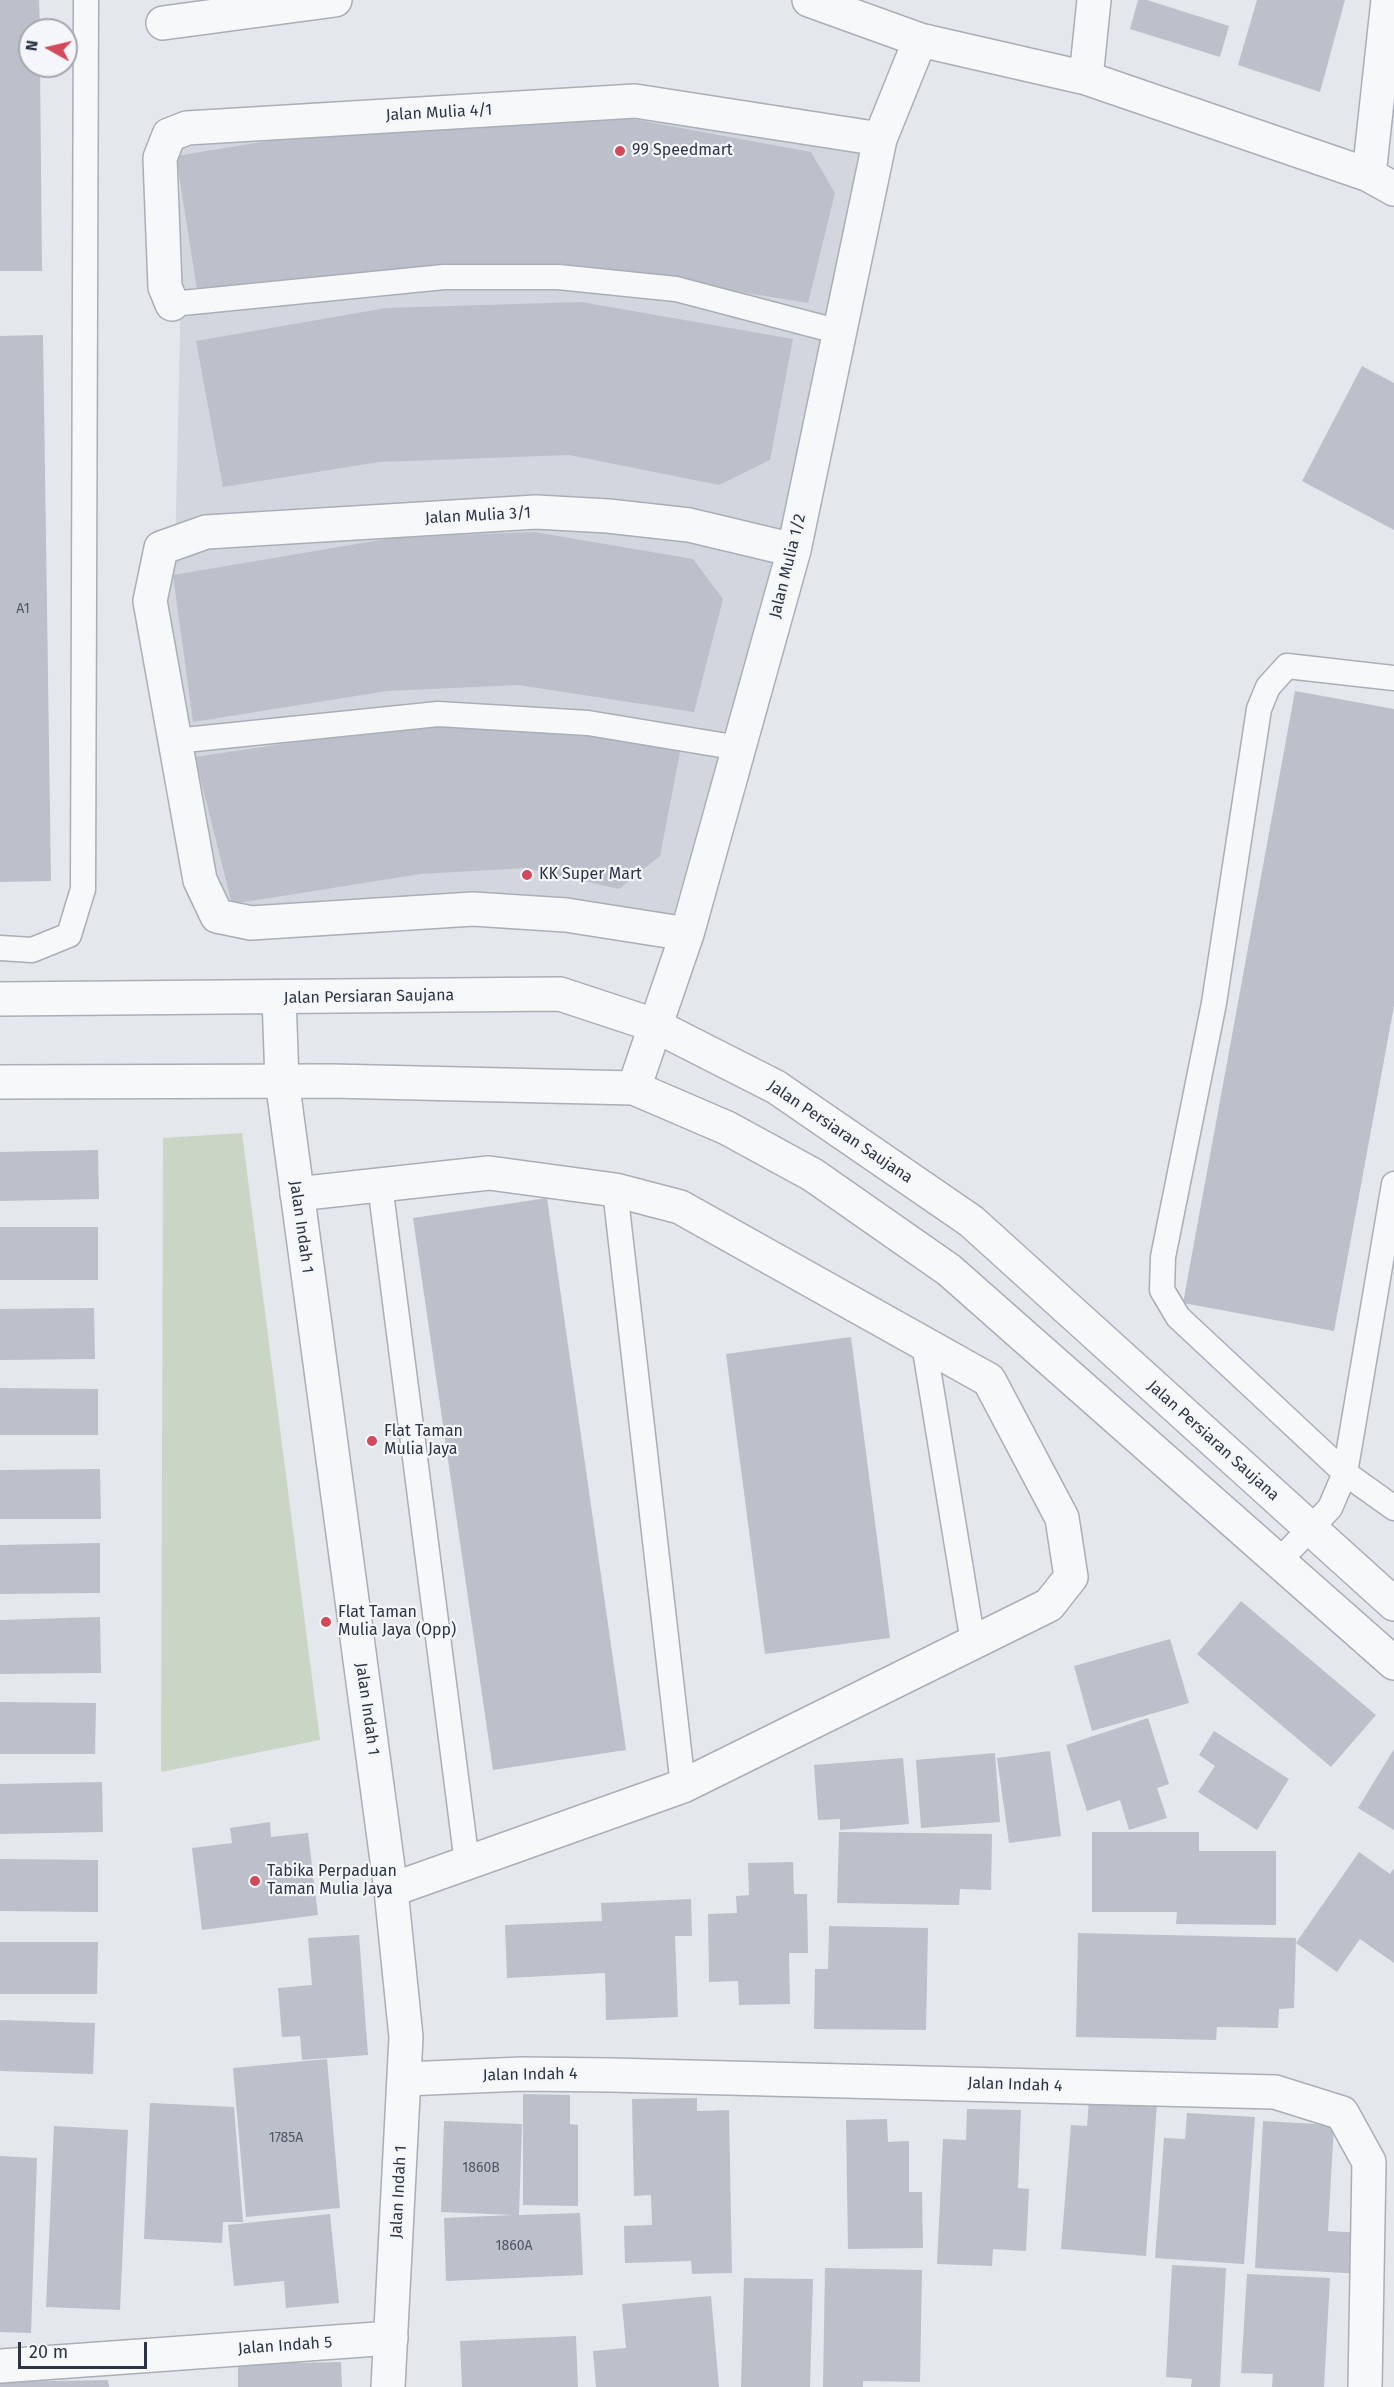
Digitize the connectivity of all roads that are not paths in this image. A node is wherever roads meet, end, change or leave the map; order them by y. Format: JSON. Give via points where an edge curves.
{"nodes":[{"id":1,"x":86,"y":0,"type":"edge"},
{"id":2,"x":335,"y":0,"type":"edge"},
{"id":3,"x":804,"y":0,"type":"edge"},
{"id":4,"x":1094,"y":0,"type":"edge"},
{"id":5,"x":1388,"y":0,"type":"edge"},
{"id":6,"x":163,"y":23,"type":"dead end"},
{"id":7,"x":920,"y":40,"type":"junction"},
{"id":8,"x":1086,"y":78,"type":"junction"},
{"id":9,"x":880,"y":139,"type":"junction"},
{"id":10,"x":1381,"y":182,"type":"edge"},
{"id":11,"x":172,"y":304,"type":"joint"},
{"id":12,"x":840,"y":332,"type":"junction"},
{"id":13,"x":794,"y":550,"type":"junction"},
{"id":14,"x":1394,"y":678,"type":"edge"},
{"id":15,"x":175,"y":741,"type":"junction"},
{"id":16,"x":739,"y":748,"type":"junction"},
{"id":17,"x":687,"y":934,"type":"junction"},
{"id":18,"x":0,"y":948,"type":"edge"},
{"id":19,"x":279,"y":998,"type":"junction"},
{"id":20,"x":0,"y":999,"type":"edge"},
{"id":21,"x":654,"y":1025,"type":"junction"},
{"id":22,"x":282,"y":1080,"type":"junction"},
{"id":23,"x":0,"y":1082,"type":"edge"},
{"id":24,"x":634,"y":1088,"type":"junction"},
{"id":25,"x":1394,"y":1184,"type":"edge"},
{"id":26,"x":380,"y":1185,"type":"junction"},
{"id":27,"x":615,"y":1191,"type":"junction"},
{"id":28,"x":297,"y":1194,"type":"junction"},
{"id":29,"x":924,"y":1344,"type":"junction"},
{"id":30,"x":1345,"y":1473,"type":"junction"},
{"id":31,"x":1394,"y":1508,"type":"edge"},
{"id":32,"x":1311,"y":1529,"type":"junction"},
{"id":33,"x":1289,"y":1572,"type":"junction"},
{"id":34,"x":1394,"y":1604,"type":"edge"},
{"id":35,"x":973,"y":1643,"type":"junction"},
{"id":36,"x":1394,"y":1663,"type":"edge"},
{"id":37,"x":683,"y":1786,"type":"junction"},
{"id":38,"x":467,"y":1863,"type":"junction"},
{"id":39,"x":391,"y":1890,"type":"junction"},
{"id":40,"x":405,"y":2079,"type":"junction"},
{"id":41,"x":391,"y":2338,"type":"junction"},
{"id":42,"x":0,"y":2366,"type":"edge"},
{"id":43,"x":388,"y":2387,"type":"edge"},
{"id":44,"x":1365,"y":2387,"type":"edge"}],
"edges":[{"from":1,"to":18,"type":"lane","via":[[83,889],[69,935],[32,950]]},
{"from":2,"to":6,"type":"street"},
{"from":3,"to":7,"type":"street","via":[[860,16]]},
{"from":4,"to":8,"type":"street"},
{"from":5,"to":10,"type":"street"},
{"from":7,"to":8,"type":"street"},
{"from":7,"to":9,"type":"street","name":"Jalan Mulia 1/2"},
{"from":8,"to":10,"type":"street"},
{"from":9,"to":11,"type":"street","name":"Jalan Mulia 4/1","via":[[636,101],[187,128],[169,135],[160,158],[165,287]]},
{"from":9,"to":12,"type":"street","name":"Jalan Mulia 1/2"},
{"from":11,"to":12,"type":"lane","via":[[444,277],[558,277],[676,289]]},
{"from":12,"to":13,"type":"street","name":"Jalan Mulia 1/2"},
{"from":13,"to":15,"type":"street","name":"Jalan Mulia 3/1","via":[[689,525],[536,512],[206,532],[161,548],[150,601]]},
{"from":13,"to":16,"type":"street","name":"Jalan Mulia 1/2"},
{"from":14,"to":30,"type":"lane","via":[[1287,666],[1268,687],[1259,710],[1214,1003],[1163,1257],[1162,1290],[1178,1317]]},
{"from":15,"to":16,"type":"lane","via":[[438,714],[588,723]]},
{"from":15,"to":17,"type":"street","via":[[200,880],[217,916],[251,923],[473,909],[566,915]]},
{"from":16,"to":17,"type":"street","name":"Jalan Mulia 1/2"},
{"from":17,"to":21,"type":"street","name":"Jalan Mulia 1/2"},
{"from":19,"to":20,"type":"street","name":"Jalan Persiaran Saujana"},
{"from":19,"to":21,"type":"street","name":"Jalan Persiaran Saujana","via":[[560,994]]},
{"from":19,"to":22,"type":"street","name":"Jalan Indah 1"},
{"from":21,"to":24,"type":"street","name":"Jalan Mulia 1/2"},
{"from":21,"to":32,"type":"street","name":"Jalan Persiaran Saujana","via":[[776,1087],[971,1221]]},
{"from":22,"to":23,"type":"street"},
{"from":22,"to":24,"type":"street"},
{"from":22,"to":28,"type":"street","name":"Jalan Indah 1"},
{"from":24,"to":33,"type":"street","via":[[727,1128],[813,1175],[949,1270]]},
{"from":25,"to":30,"type":"lane"},
{"from":26,"to":27,"type":"street","via":[[489,1173]]},
{"from":26,"to":28,"type":"street"},
{"from":26,"to":38,"type":"lane"},
{"from":27,"to":29,"type":"street","via":[[680,1208]]},
{"from":27,"to":37,"type":"lane"},
{"from":28,"to":39,"type":"street","name":"Jalan Indah 1"},
{"from":29,"to":35,"type":"lane"},
{"from":29,"to":35,"type":"street","via":[[990,1380],[1062,1518],[1071,1577],[1049,1605]]},
{"from":30,"to":31,"type":"lane"},
{"from":30,"to":32,"type":"lane","via":[[1330,1508]]},
{"from":32,"to":33,"type":"lane"},
{"from":32,"to":34,"type":"street","name":"Jalan Persiaran Saujana"},
{"from":33,"to":36,"type":"street"},
{"from":35,"to":37,"type":"street"},
{"from":37,"to":38,"type":"street"},
{"from":38,"to":39,"type":"street"},
{"from":39,"to":40,"type":"street","name":"Jalan Indah 1","via":[[406,2037]]},
{"from":40,"to":41,"type":"street","name":"Jalan Indah 1"},
{"from":40,"to":44,"type":"street","name":"Jalan Indah 4","via":[[611,2075],[1275,2092],[1342,2113],[1368,2162]]},
{"from":41,"to":42,"type":"street","name":"Jalan Indah 5"},
{"from":41,"to":43,"type":"street","name":"Jalan Indah 1"}]}
